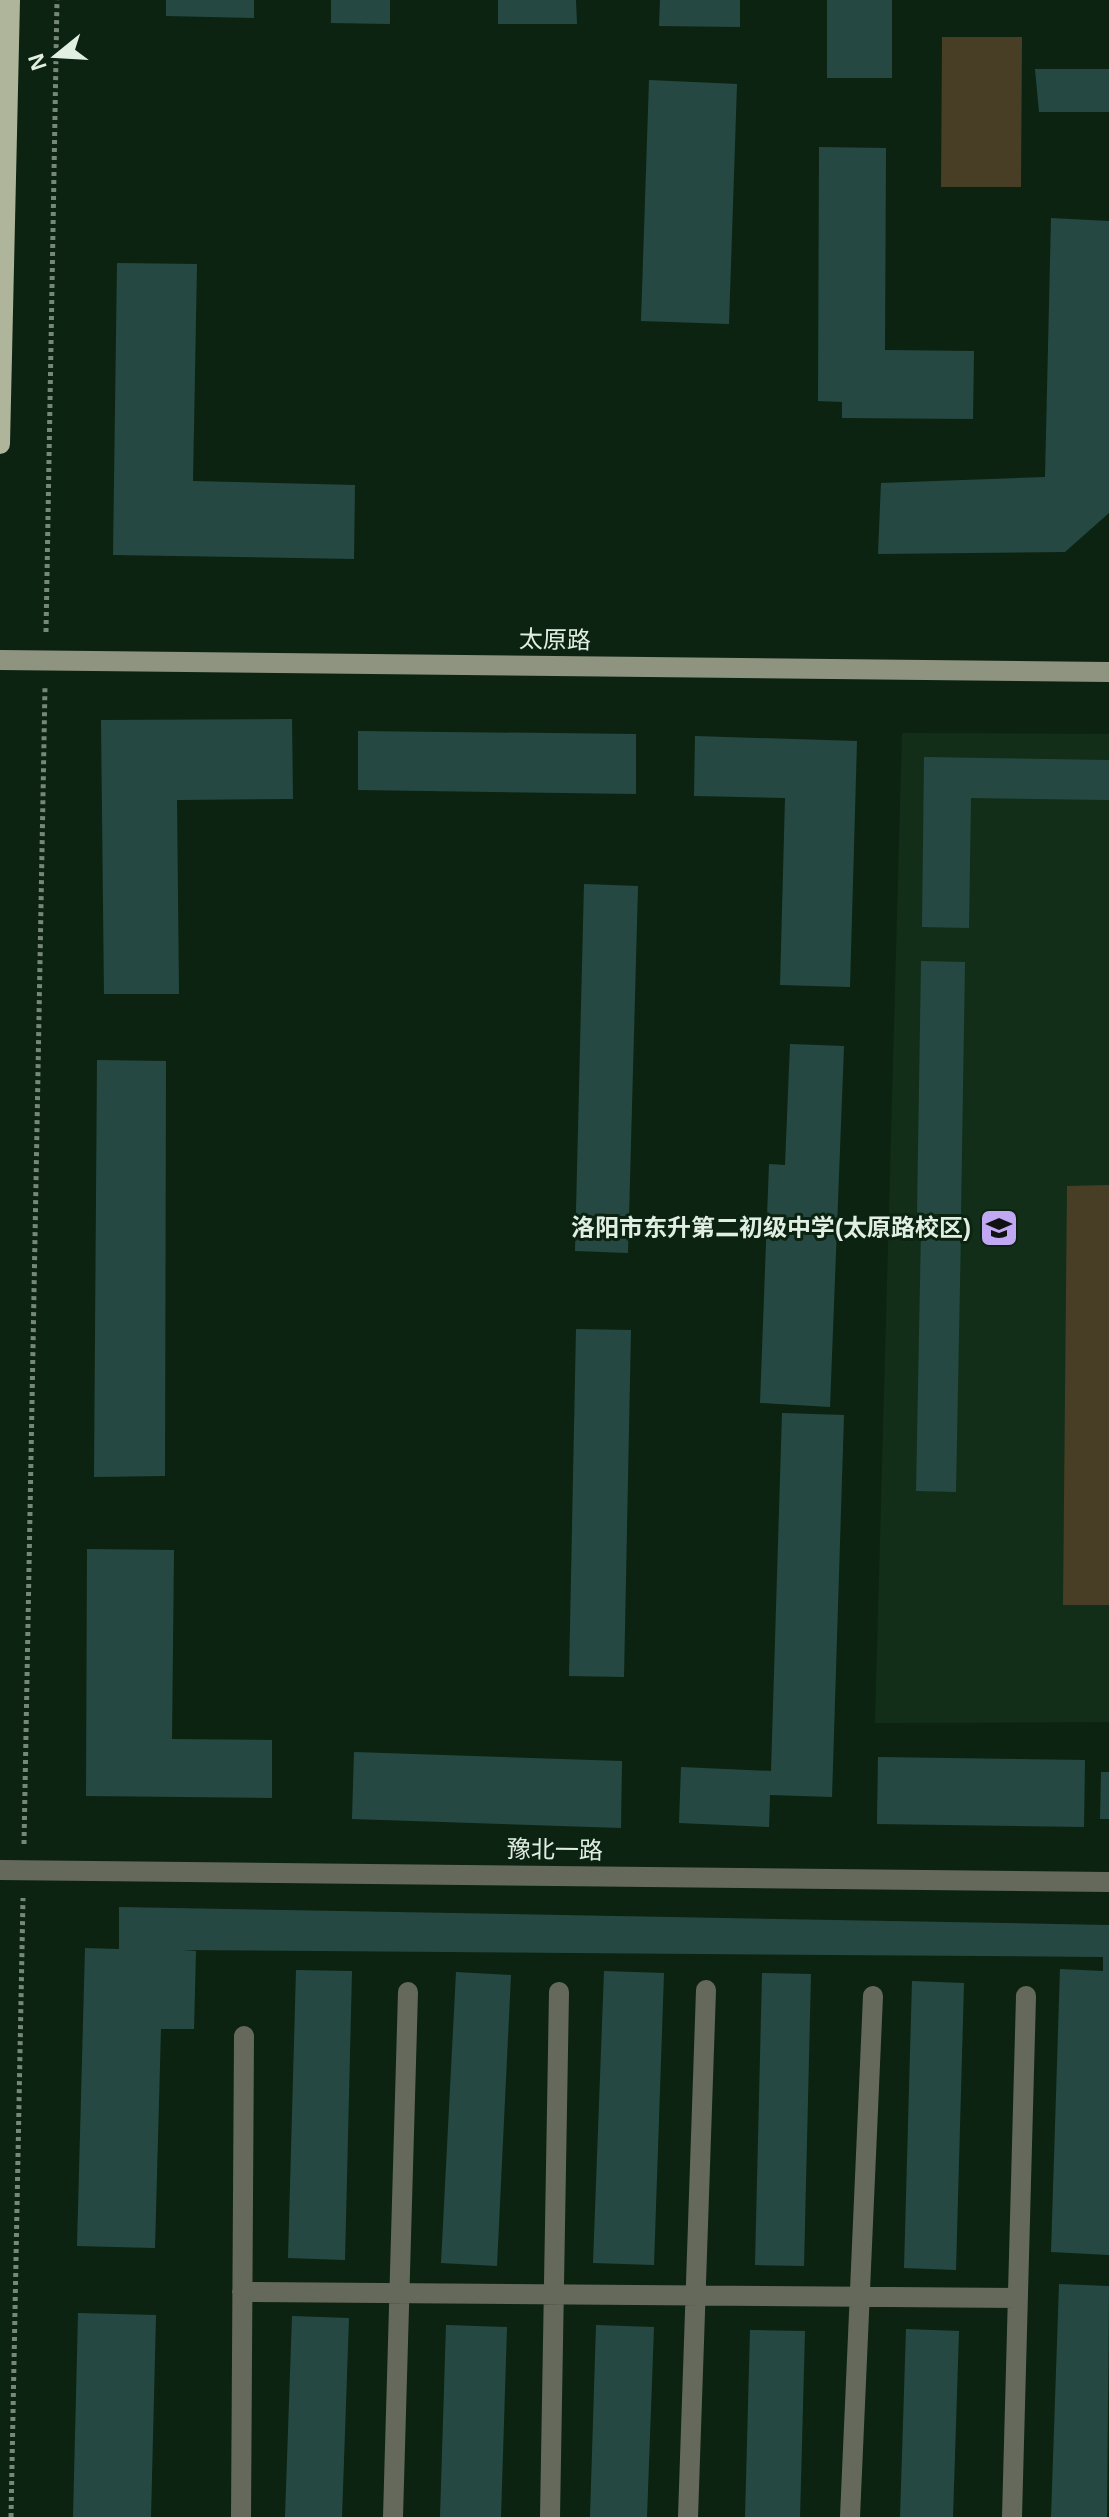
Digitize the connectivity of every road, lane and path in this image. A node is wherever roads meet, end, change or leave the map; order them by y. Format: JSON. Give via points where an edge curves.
{"nodes":[{"id":1,"x":10,"y":0,"type":"edge"},
{"id":2,"x":57,"y":0,"type":"edge"},
{"id":3,"x":0,"y":444,"type":"edge"},
{"id":4,"x":0,"y":660,"type":"edge"},
{"id":5,"x":45,"y":661,"type":"junction"},
{"id":6,"x":1109,"y":672,"type":"edge"},
{"id":7,"x":0,"y":1870,"type":"edge"},
{"id":8,"x":23,"y":1870,"type":"junction"},
{"id":9,"x":1109,"y":1882,"type":"edge"},
{"id":10,"x":706,"y":1990,"type":"dead end"},
{"id":11,"x":408,"y":1992,"type":"dead end"},
{"id":12,"x":559,"y":1992,"type":"dead end"},
{"id":13,"x":873,"y":1996,"type":"dead end"},
{"id":14,"x":1026,"y":1996,"type":"dead end"},
{"id":15,"x":244,"y":2036,"type":"dead end"},
{"id":16,"x":242,"y":2292,"type":"junction"},
{"id":17,"x":399,"y":2293,"type":"junction"},
{"id":18,"x":554,"y":2294,"type":"junction"},
{"id":19,"x":696,"y":2295,"type":"junction"},
{"id":20,"x":860,"y":2297,"type":"junction"},
{"id":21,"x":1018,"y":2298,"type":"junction"},
{"id":22,"x":11,"y":2517,"type":"edge"},
{"id":23,"x":241,"y":2517,"type":"edge"},
{"id":24,"x":393,"y":2517,"type":"edge"},
{"id":25,"x":550,"y":2517,"type":"edge"},
{"id":26,"x":688,"y":2517,"type":"edge"},
{"id":27,"x":850,"y":2517,"type":"edge"},
{"id":28,"x":1012,"y":2517,"type":"edge"}],
"edges":[{"from":1,"to":3,"type":"main road"},
{"from":2,"to":5,"type":"path"},
{"from":4,"to":5,"type":"main road","name":"太原路"},
{"from":5,"to":6,"type":"main road","name":"太原路"},
{"from":5,"to":8,"type":"path"},
{"from":7,"to":8,"type":"street","name":"豫北一路"},
{"from":8,"to":9,"type":"street","name":"豫北一路"},
{"from":8,"to":22,"type":"path"},
{"from":10,"to":19,"type":"street"},
{"from":11,"to":17,"type":"street"},
{"from":12,"to":18,"type":"street"},
{"from":13,"to":20,"type":"street"},
{"from":14,"to":21,"type":"street"},
{"from":15,"to":16,"type":"street"},
{"from":16,"to":17,"type":"street"},
{"from":16,"to":23,"type":"street"},
{"from":17,"to":18,"type":"street"},
{"from":17,"to":24,"type":"street"},
{"from":18,"to":19,"type":"street"},
{"from":18,"to":25,"type":"street"},
{"from":19,"to":20,"type":"street"},
{"from":19,"to":26,"type":"street"},
{"from":20,"to":21,"type":"street"},
{"from":20,"to":27,"type":"street"},
{"from":21,"to":28,"type":"street"}]}
